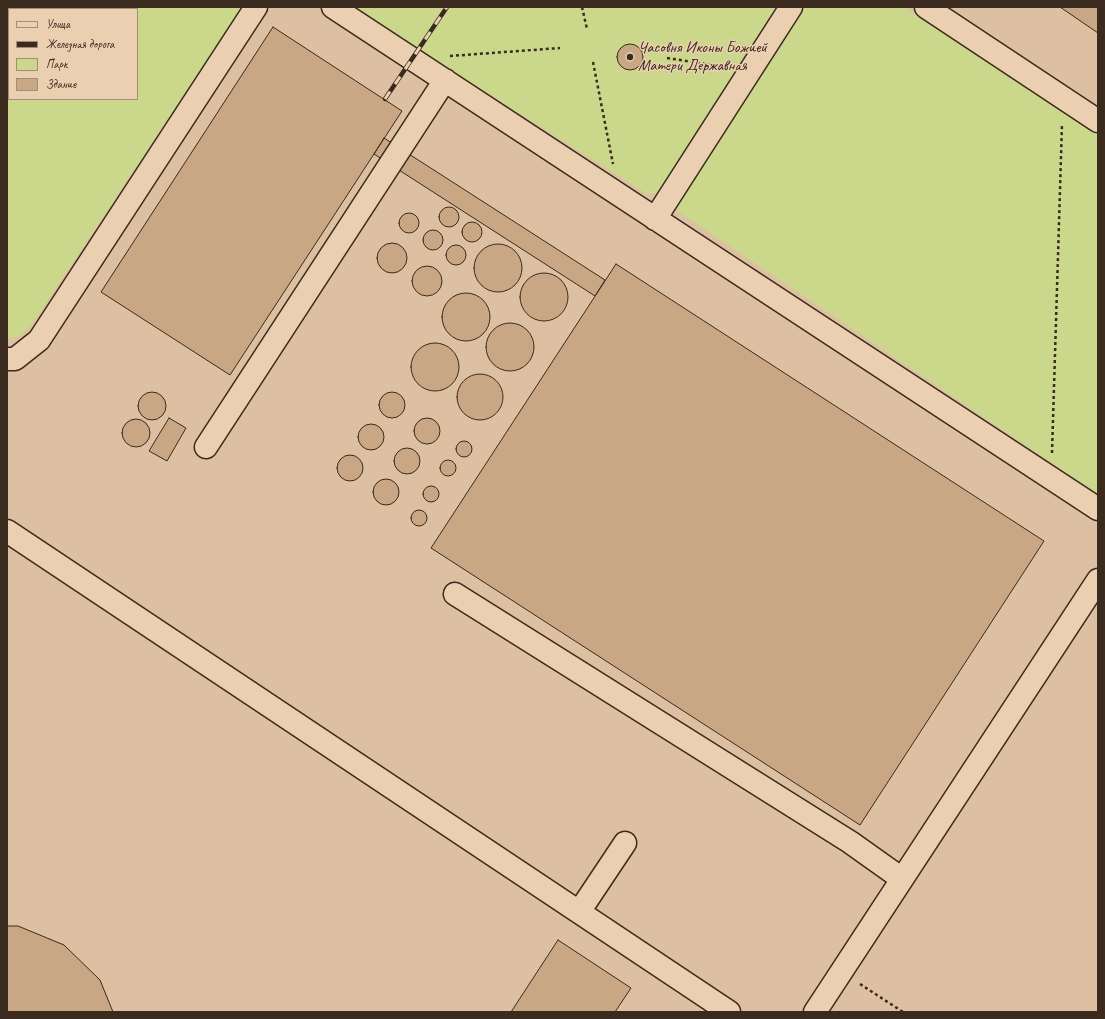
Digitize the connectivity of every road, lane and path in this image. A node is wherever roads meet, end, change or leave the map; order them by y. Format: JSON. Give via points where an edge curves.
{"nodes":[{"id":1,"x":256,"y":7,"type":"edge"},
{"id":2,"x":333,"y":7,"type":"edge"},
{"id":3,"x":582,"y":7,"type":"edge"},
{"id":4,"x":791,"y":7,"type":"edge"},
{"id":5,"x":926,"y":7,"type":"edge"},
{"id":6,"x":587,"y":29,"type":"dead end"},
{"id":7,"x":560,"y":48,"type":"dead end"},
{"id":8,"x":667,"y":58,"type":"dead end"},
{"id":9,"x":412,"y":59,"type":"junction"},
{"id":10,"x":593,"y":62,"type":"dead end"},
{"id":11,"x":750,"y":71,"type":"junction"},
{"id":12,"x":445,"y":80,"type":"junction"},
{"id":13,"x":1063,"y":97,"type":"junction"},
{"id":14,"x":1098,"y":121,"type":"edge"},
{"id":15,"x":620,"y":196,"type":"junction"},
{"id":16,"x":655,"y":219,"type":"junction"},
{"id":17,"x":7,"y":359,"type":"edge"},
{"id":18,"x":206,"y":447,"type":"dead end"},
{"id":19,"x":1051,"y":478,"type":"junction"},
{"id":20,"x":1098,"y":509,"type":"edge"},
{"id":21,"x":7,"y":531,"type":"edge"},
{"id":22,"x":1098,"y":580,"type":"edge"},
{"id":23,"x":455,"y":594,"type":"dead end"},
{"id":24,"x":625,"y":843,"type":"dead end"},
{"id":25,"x":902,"y":879,"type":"junction"},
{"id":26,"x":579,"y":912,"type":"junction"},
{"id":27,"x":842,"y":972,"type":"junction"},
{"id":28,"x":729,"y":1012,"type":"edge"},
{"id":29,"x":815,"y":1012,"type":"edge"},
{"id":30,"x":903,"y":1012,"type":"edge"}],
"edges":[{"from":1,"to":17,"type":"lane","via":[[39,340],[15,359]]},
{"from":2,"to":9,"type":"lane"},
{"from":3,"to":6,"type":"path"},
{"from":4,"to":11,"type":"lane"},
{"from":5,"to":13,"type":"lane"},
{"from":7,"to":9,"type":"path"},
{"from":8,"to":11,"type":"path"},
{"from":9,"to":12,"type":"lane"},
{"from":10,"to":15,"type":"path"},
{"from":11,"to":16,"type":"lane"},
{"from":12,"to":15,"type":"lane"},
{"from":12,"to":18,"type":"lane"},
{"from":13,"to":14,"type":"lane"},
{"from":13,"to":19,"type":"path"},
{"from":15,"to":16,"type":"lane"},
{"from":16,"to":19,"type":"lane"},
{"from":19,"to":20,"type":"lane"},
{"from":21,"to":26,"type":"lane"},
{"from":22,"to":25,"type":"lane"},
{"from":23,"to":25,"type":"lane","via":[[850,842]]},
{"from":24,"to":26,"type":"lane"},
{"from":25,"to":27,"type":"lane"},
{"from":26,"to":28,"type":"lane"},
{"from":27,"to":29,"type":"lane"},
{"from":27,"to":30,"type":"path"}]}
